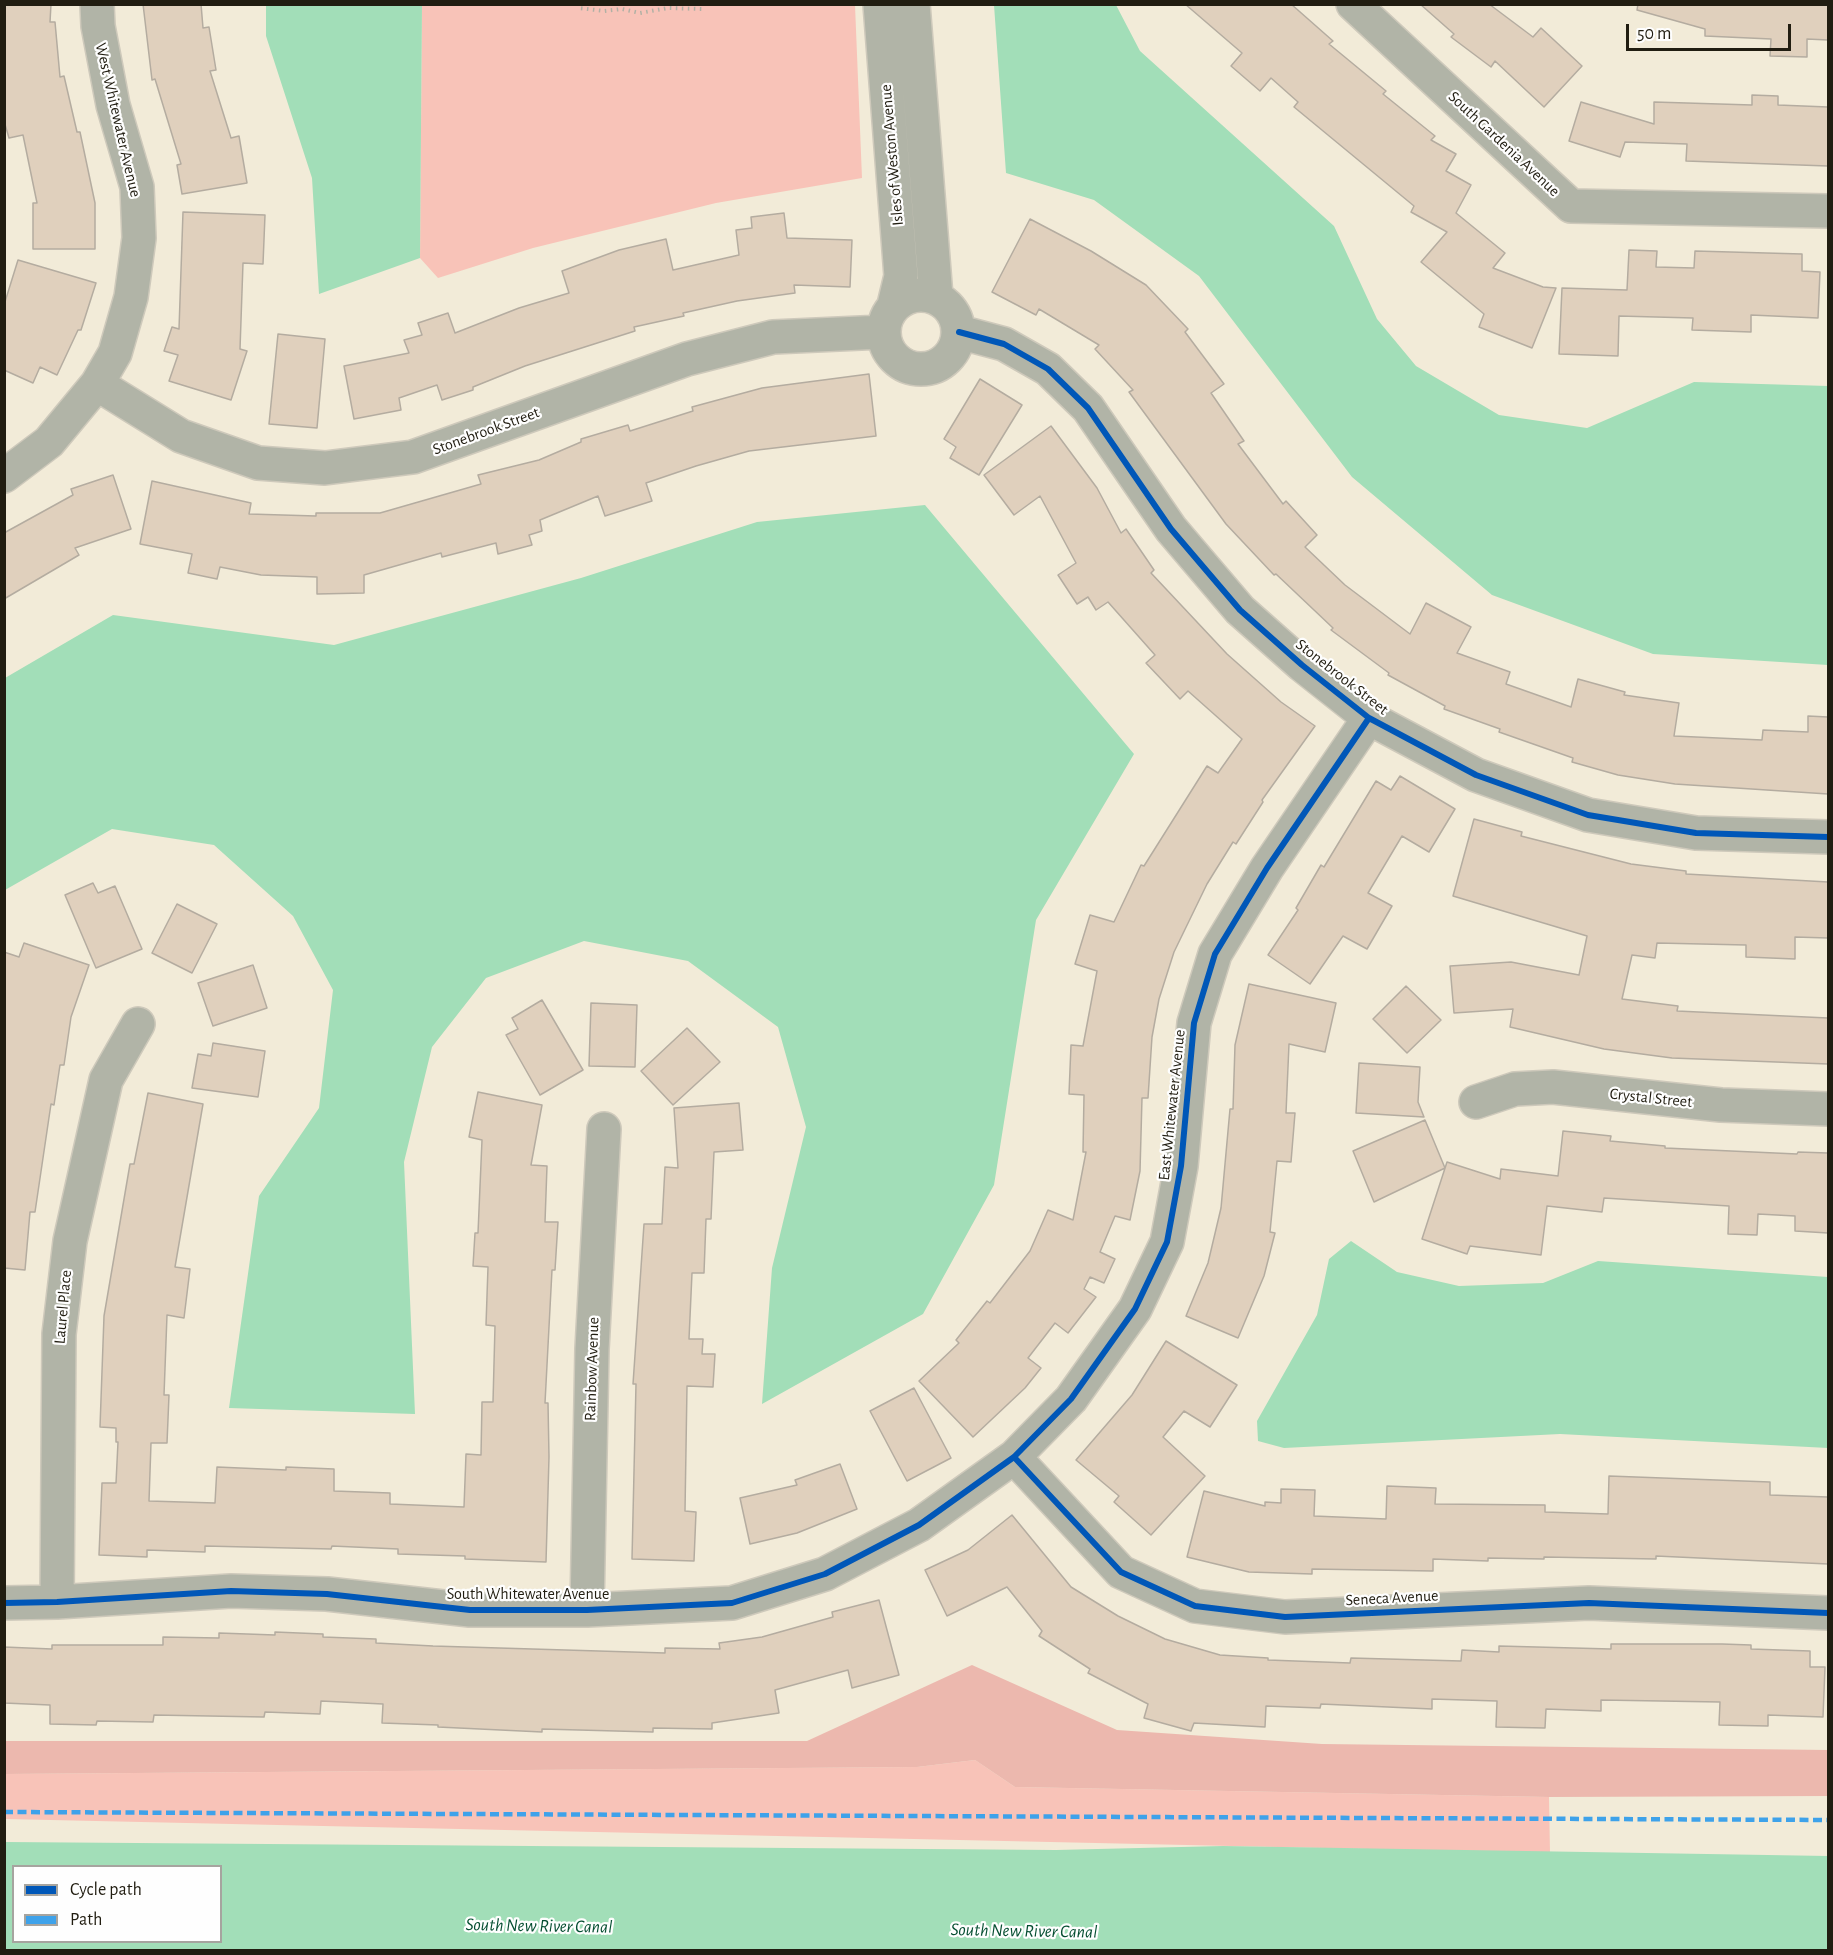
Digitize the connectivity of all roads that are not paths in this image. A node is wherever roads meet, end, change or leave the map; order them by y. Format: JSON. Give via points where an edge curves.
{"nodes":[{"id":1,"x":97,"y":4,"type":"edge"},
{"id":2,"x":880,"y":4,"type":"edge"},
{"id":3,"x":913,"y":4,"type":"edge"},
{"id":4,"x":1353,"y":4,"type":"edge"},
{"id":5,"x":1828,"y":211,"type":"edge"},
{"id":6,"x":936,"y":297,"type":"junction"},
{"id":7,"x":889,"y":319,"type":"junction"},
{"id":8,"x":959,"y":332,"type":"junction"},
{"id":9,"x":97,"y":384,"type":"junction"},
{"id":10,"x":4,"y":476,"type":"edge"},
{"id":11,"x":1369,"y":718,"type":"junction"},
{"id":12,"x":1828,"y":837,"type":"edge"},
{"id":13,"x":138,"y":1024,"type":"dead end"},
{"id":14,"x":1476,"y":1102,"type":"dead end"},
{"id":15,"x":1828,"y":1109,"type":"edge"},
{"id":16,"x":604,"y":1129,"type":"dead end"},
{"id":17,"x":1014,"y":1457,"type":"junction"},
{"id":18,"x":57,"y":1602,"type":"junction"},
{"id":19,"x":4,"y":1603,"type":"edge"},
{"id":20,"x":587,"y":1610,"type":"junction"},
{"id":21,"x":1828,"y":1613,"type":"edge"}],
"edges":[{"from":1,"to":9,"type":"street","name":"West Whitewater Avenue","via":[[113,105],[137,187],[139,238],[131,297],[115,352]]},
{"from":2,"to":7,"type":"street","name":"Isles of Weston Avenue","via":[[902,276]]},
{"from":3,"to":6,"type":"street","name":"Isles of Weston Avenue"},
{"from":4,"to":5,"type":"street","name":"South Gardenia Avenue","via":[[1571,206]]},
{"from":6,"to":7,"type":"street","via":[[914,296]]},
{"from":6,"to":8,"type":"street","via":[[948,305]]},
{"from":7,"to":8,"type":"street","via":[[886,346],[907,367],[935,366],[948,358]]},
{"from":7,"to":9,"type":"street","name":"Stonebrook Street","via":[[773,337],[687,358],[413,457],[325,468],[258,463],[180,436]]},
{"from":8,"to":11,"type":"street","name":"Stonebrook Street","via":[[1004,344],[1048,369],[1088,408],[1171,529],[1240,610]]},
{"from":9,"to":10,"type":"street","name":"West Whitewater Avenue","via":[[49,442]]},
{"from":11,"to":12,"type":"street","name":"Stonebrook Street","via":[[1476,775],[1588,815],[1696,833]]},
{"from":11,"to":17,"type":"street","name":"East Whitewater Avenue","via":[[1267,868],[1215,954],[1194,1023],[1181,1166],[1167,1242],[1135,1309],[1071,1399]]},
{"from":13,"to":18,"type":"street","name":"Laurel Place","via":[[106,1080],[70,1241],[59,1334]]},
{"from":14,"to":15,"type":"street","name":"Crystal Street","via":[[1515,1089],[1553,1087],[1721,1105]]},
{"from":16,"to":20,"type":"street","name":"Rainbow Avenue","via":[[592,1349]]},
{"from":17,"to":20,"type":"street","name":"South Whitewater Avenue","via":[[919,1525],[825,1574],[732,1603]]},
{"from":17,"to":21,"type":"street","name":"Seneca Avenue","via":[[1121,1572],[1195,1606],[1285,1617],[1589,1603]]},
{"from":18,"to":19,"type":"street","name":"South Whitewater Avenue"},
{"from":18,"to":20,"type":"street","name":"South Whitewater Avenue","via":[[231,1591],[327,1594],[470,1610]]}]}
